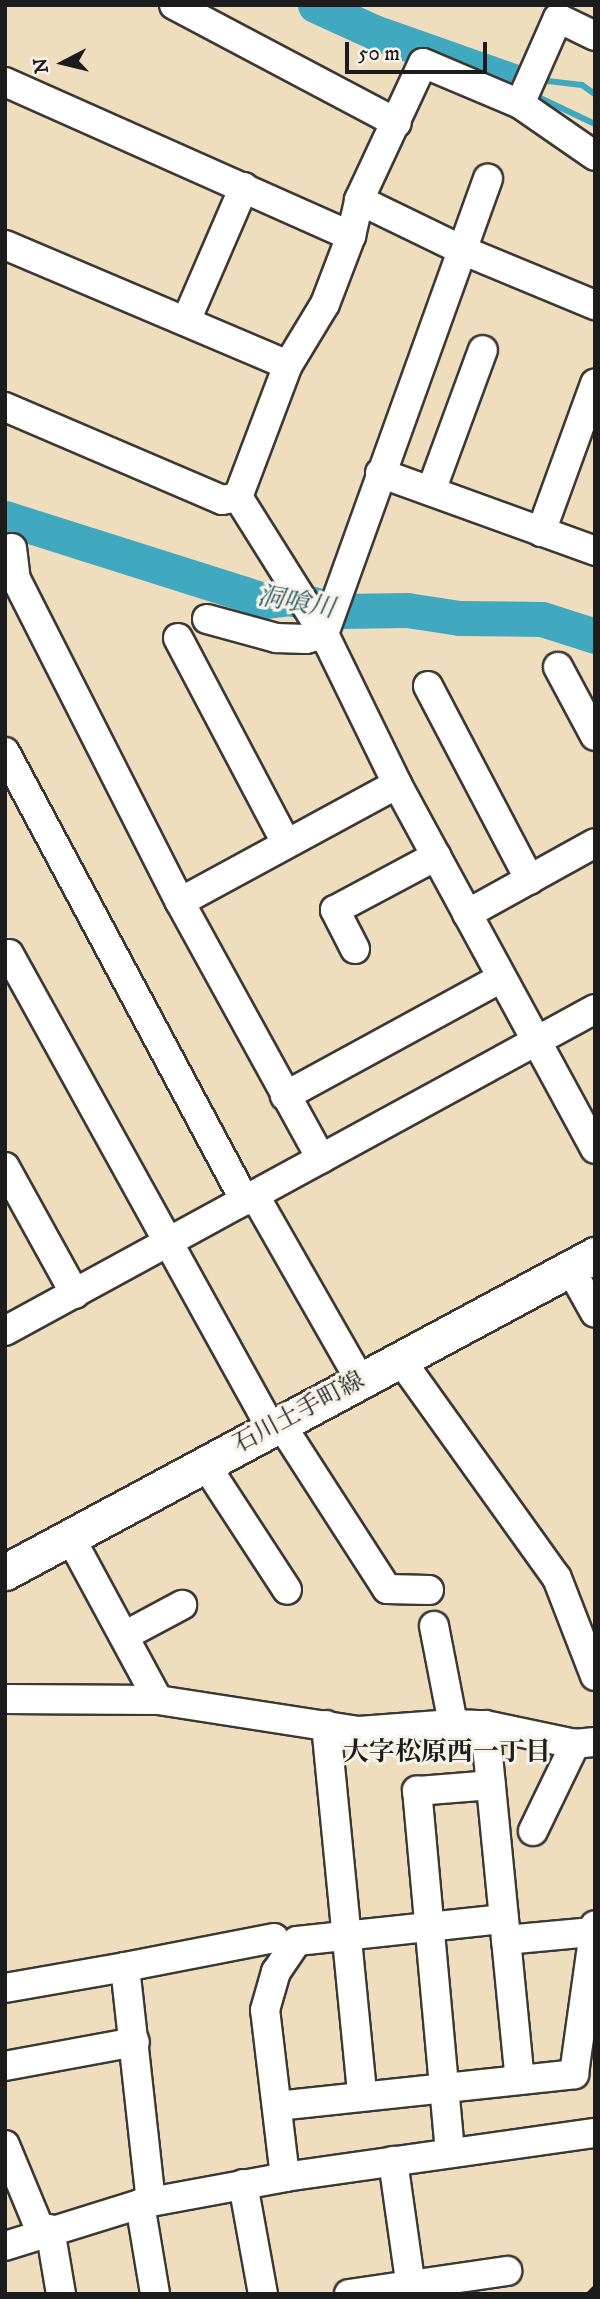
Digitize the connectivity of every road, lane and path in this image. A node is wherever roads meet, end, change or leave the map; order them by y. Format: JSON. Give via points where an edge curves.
{"nodes":[{"id":1,"x":174,"y":5,"type":"edge"},
{"id":2,"x":595,"y":36,"type":"edge"},
{"id":3,"x":5,"y":82,"type":"edge"},
{"id":4,"x":520,"y":104,"type":"junction"},
{"id":5,"x":397,"y":122,"type":"junction"},
{"id":6,"x":595,"y":156,"type":"edge"},
{"id":7,"x":488,"y":179,"type":"dead end"},
{"id":8,"x":244,"y":187,"type":"junction"},
{"id":9,"x":359,"y":200,"type":"junction"},
{"id":10,"x":351,"y":236,"type":"junction"},
{"id":11,"x":5,"y":245,"type":"edge"},
{"id":12,"x":462,"y":250,"type":"junction"},
{"id":13,"x":595,"y":305,"type":"edge"},
{"id":14,"x":186,"y":321,"type":"junction"},
{"id":15,"x":483,"y":350,"type":"dead end"},
{"id":16,"x":288,"y":365,"type":"junction"},
{"id":17,"x":593,"y":398,"type":"edge"},
{"id":18,"x":5,"y":407,"type":"edge"},
{"id":19,"x":380,"y":473,"type":"junction"},
{"id":20,"x":431,"y":491,"type":"junction"},
{"id":21,"x":238,"y":497,"type":"junction"},
{"id":22,"x":541,"y":532,"type":"junction"},
{"id":23,"x":12,"y":548,"type":"dead end"},
{"id":24,"x":595,"y":551,"type":"edge"},
{"id":25,"x":206,"y":619,"type":"dead end"},
{"id":26,"x":324,"y":634,"type":"junction"},
{"id":27,"x":178,"y":638,"type":"dead end"},
{"id":28,"x":558,"y":667,"type":"dead end"},
{"id":29,"x":428,"y":687,"type":"dead end"},
{"id":30,"x":595,"y":736,"type":"edge"},
{"id":31,"x":5,"y":752,"type":"edge"},
{"id":32,"x":397,"y":784,"type":"junction"},
{"id":33,"x":286,"y":843,"type":"junction"},
{"id":34,"x":595,"y":843,"type":"edge"},
{"id":35,"x":436,"y":856,"type":"junction"},
{"id":36,"x":530,"y":880,"type":"junction"},
{"id":37,"x":180,"y":902,"type":"junction"},
{"id":38,"x":467,"y":914,"type":"junction"},
{"id":39,"x":355,"y":949,"type":"dead end"},
{"id":40,"x":9,"y":954,"type":"dead end"},
{"id":41,"x":501,"y":978,"type":"junction"},
{"id":42,"x":595,"y":1009,"type":"edge"},
{"id":43,"x":537,"y":1041,"type":"junction"},
{"id":44,"x":285,"y":1096,"type":"junction"},
{"id":45,"x":595,"y":1149,"type":"edge"},
{"id":46,"x":321,"y":1159,"type":"junction"},
{"id":47,"x":5,"y":1167,"type":"edge"},
{"id":48,"x":250,"y":1198,"type":"junction"},
{"id":49,"x":168,"y":1243,"type":"junction"},
{"id":50,"x":582,"y":1262,"type":"edge"},
{"id":51,"x":75,"y":1294,"type":"junction"},
{"id":52,"x":595,"y":1313,"type":"edge"},
{"id":53,"x":5,"y":1331,"type":"edge"},
{"id":54,"x":400,"y":1359,"type":"junction"},
{"id":55,"x":360,"y":1380,"type":"junction"},
{"id":56,"x":275,"y":1425,"type":"junction"},
{"id":57,"x":205,"y":1464,"type":"junction"},
{"id":58,"x":70,"y":1537,"type":"junction"},
{"id":59,"x":5,"y":1572,"type":"edge"},
{"id":60,"x":287,"y":1590,"type":"dead end"},
{"id":61,"x":429,"y":1590,"type":"dead end"},
{"id":62,"x":182,"y":1605,"type":"dead end"},
{"id":63,"x":435,"y":1626,"type":"dead end"},
{"id":64,"x":124,"y":1636,"type":"junction"},
{"id":65,"x":595,"y":1676,"type":"edge"},
{"id":66,"x":5,"y":1699,"type":"edge"},
{"id":67,"x":158,"y":1700,"type":"junction"},
{"id":68,"x":453,"y":1724,"type":"junction"},
{"id":69,"x":326,"y":1725,"type":"junction"},
{"id":70,"x":485,"y":1725,"type":"junction"},
{"id":71,"x":585,"y":1743,"type":"edge"},
{"id":72,"x":491,"y":1785,"type":"junction"},
{"id":73,"x":533,"y":1831,"type":"dead end"},
{"id":74,"x":430,"y":1925,"type":"junction"},
{"id":75,"x":594,"y":1928,"type":"edge"},
{"id":76,"x":505,"y":1929,"type":"junction"},
{"id":77,"x":348,"y":1933,"type":"junction"},
{"id":78,"x":274,"y":1938,"type":"dead end"},
{"id":79,"x":125,"y":1967,"type":"junction"},
{"id":80,"x":5,"y":1988,"type":"edge"},
{"id":81,"x":135,"y":2042,"type":"junction"},
{"id":82,"x":5,"y":2066,"type":"edge"},
{"id":83,"x":520,"y":2079,"type":"junction"},
{"id":84,"x":444,"y":2087,"type":"junction"},
{"id":85,"x":362,"y":2094,"type":"junction"},
{"id":86,"x":277,"y":2106,"type":"junction"},
{"id":87,"x":595,"y":2133,"type":"edge"},
{"id":88,"x":5,"y":2145,"type":"edge"},
{"id":89,"x":450,"y":2152,"type":"junction"},
{"id":90,"x":393,"y":2161,"type":"junction"},
{"id":91,"x":285,"y":2177,"type":"junction"},
{"id":92,"x":243,"y":2184,"type":"junction"},
{"id":93,"x":145,"y":2203,"type":"junction"},
{"id":94,"x":46,"y":2231,"type":"junction"},
{"id":95,"x":5,"y":2246,"type":"edge"},
{"id":96,"x":507,"y":2271,"type":"dead end"},
{"id":97,"x":411,"y":2289,"type":"edge"},
{"id":98,"x":61,"y":2294,"type":"edge"},
{"id":99,"x":155,"y":2294,"type":"edge"},
{"id":100,"x":263,"y":2294,"type":"edge"},
{"id":101,"x":349,"y":2294,"type":"edge"}],
"edges":[{"from":1,"to":5,"type":"street"},
{"from":2,"to":4,"type":"street","via":[[558,18]]},
{"from":3,"to":8,"type":"street"},
{"from":4,"to":5,"type":"street","via":[[423,63]]},
{"from":4,"to":6,"type":"street"},
{"from":5,"to":9,"type":"street"},
{"from":7,"to":12,"type":"street"},
{"from":8,"to":10,"type":"street"},
{"from":8,"to":14,"type":"street"},
{"from":9,"to":10,"type":"street"},
{"from":9,"to":12,"type":"street"},
{"from":10,"to":16,"type":"street","via":[[325,304]]},
{"from":11,"to":14,"type":"street"},
{"from":12,"to":13,"type":"street"},
{"from":12,"to":19,"type":"street"},
{"from":14,"to":16,"type":"street"},
{"from":15,"to":20,"type":"street"},
{"from":16,"to":21,"type":"street"},
{"from":17,"to":22,"type":"street"},
{"from":18,"to":21,"type":"street","via":[[222,500]]},
{"from":19,"to":20,"type":"street"},
{"from":19,"to":26,"type":"street"},
{"from":20,"to":22,"type":"street"},
{"from":21,"to":26,"type":"street"},
{"from":22,"to":24,"type":"street"},
{"from":23,"to":37,"type":"street","via":[[16,579]]},
{"from":25,"to":26,"type":"street","via":[[276,638]]},
{"from":26,"to":32,"type":"street"},
{"from":27,"to":33,"type":"street"},
{"from":28,"to":30,"type":"street"},
{"from":29,"to":36,"type":"street"},
{"from":31,"to":48,"type":"street"},
{"from":32,"to":33,"type":"street"},
{"from":32,"to":35,"type":"street"},
{"from":33,"to":37,"type":"street"},
{"from":34,"to":36,"type":"street"},
{"from":35,"to":38,"type":"street"},
{"from":35,"to":39,"type":"street","via":[[335,910]]},
{"from":36,"to":38,"type":"street"},
{"from":37,"to":44,"type":"street"},
{"from":38,"to":41,"type":"street"},
{"from":40,"to":49,"type":"street"},
{"from":41,"to":43,"type":"street"},
{"from":41,"to":44,"type":"street"},
{"from":42,"to":43,"type":"street"},
{"from":43,"to":45,"type":"street"},
{"from":43,"to":46,"type":"street"},
{"from":44,"to":46,"type":"street"},
{"from":46,"to":48,"type":"street"},
{"from":47,"to":51,"type":"street"},
{"from":48,"to":49,"type":"street"},
{"from":48,"to":55,"type":"street"},
{"from":49,"to":51,"type":"street"},
{"from":49,"to":56,"type":"street"},
{"from":50,"to":52,"type":"street"},
{"from":50,"to":54,"type":"main road","name":"石川土手町線"},
{"from":51,"to":53,"type":"street"},
{"from":54,"to":55,"type":"main road","name":"石川土手町線"},
{"from":54,"to":65,"type":"street","via":[[558,1578]]},
{"from":55,"to":56,"type":"main road","name":"石川土手町線"},
{"from":56,"to":57,"type":"main road","name":"石川土手町線"},
{"from":56,"to":61,"type":"street","via":[[387,1589]]},
{"from":57,"to":58,"type":"main road","name":"石川土手町線"},
{"from":57,"to":60,"type":"street"},
{"from":58,"to":59,"type":"main road","name":"石川土手町線"},
{"from":58,"to":64,"type":"street"},
{"from":62,"to":64,"type":"street"},
{"from":63,"to":68,"type":"street"},
{"from":64,"to":67,"type":"street"},
{"from":66,"to":67,"type":"street"},
{"from":67,"to":69,"type":"street"},
{"from":68,"to":69,"type":"street","via":[[359,1731]]},
{"from":68,"to":70,"type":"street"},
{"from":69,"to":77,"type":"street"},
{"from":70,"to":71,"type":"street"},
{"from":70,"to":72,"type":"street"},
{"from":71,"to":73,"type":"street"},
{"from":72,"to":74,"type":"street","via":[[417,1791]]},
{"from":72,"to":76,"type":"street"},
{"from":74,"to":76,"type":"street"},
{"from":74,"to":77,"type":"street"},
{"from":74,"to":84,"type":"street"},
{"from":75,"to":76,"type":"street"},
{"from":75,"to":83,"type":"street","via":[[574,2074]]},
{"from":76,"to":83,"type":"street"},
{"from":77,"to":85,"type":"street"},
{"from":77,"to":86,"type":"street","via":[[298,1941],[276,1972],[265,2010]]},
{"from":78,"to":79,"type":"street"},
{"from":79,"to":80,"type":"street"},
{"from":79,"to":81,"type":"street"},
{"from":81,"to":82,"type":"street"},
{"from":81,"to":93,"type":"street"},
{"from":83,"to":84,"type":"street"},
{"from":84,"to":85,"type":"street"},
{"from":84,"to":89,"type":"street"},
{"from":85,"to":86,"type":"street"},
{"from":86,"to":91,"type":"street"},
{"from":87,"to":89,"type":"street"},
{"from":88,"to":94,"type":"street"},
{"from":89,"to":90,"type":"street"},
{"from":90,"to":91,"type":"street"},
{"from":90,"to":97,"type":"street"},
{"from":91,"to":92,"type":"street"},
{"from":92,"to":93,"type":"street"},
{"from":92,"to":100,"type":"street"},
{"from":93,"to":94,"type":"street"},
{"from":93,"to":99,"type":"street"},
{"from":94,"to":95,"type":"street"},
{"from":94,"to":98,"type":"street"},
{"from":96,"to":97,"type":"street"},
{"from":97,"to":101,"type":"street"}]}
